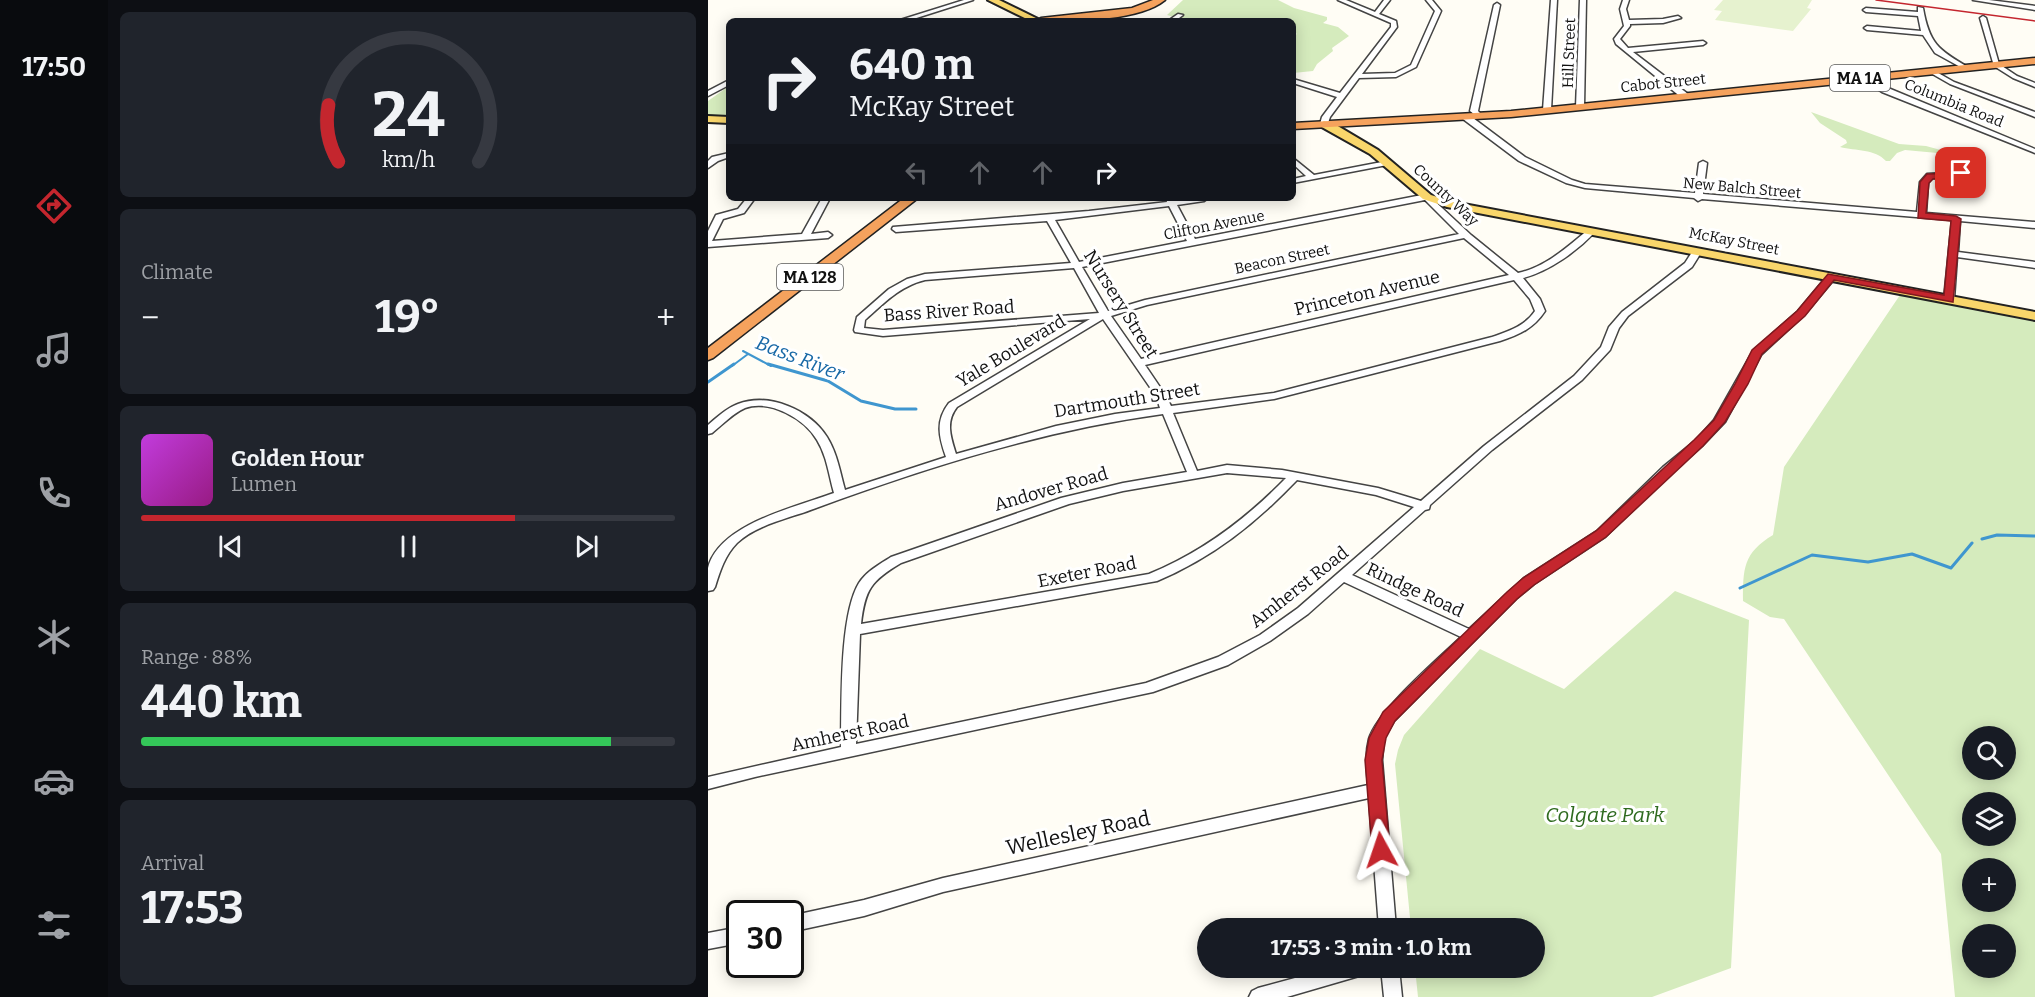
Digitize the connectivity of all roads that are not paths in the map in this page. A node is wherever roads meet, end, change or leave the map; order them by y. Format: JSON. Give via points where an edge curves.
{"nodes":[{"id":1,"x":970,"y":0,"type":"edge"},
{"id":2,"x":992,"y":0,"type":"edge"},
{"id":3,"x":1002,"y":0,"type":"edge"},
{"id":4,"x":1162,"y":0,"type":"edge"},
{"id":5,"x":1172,"y":0,"type":"edge"},
{"id":6,"x":1341,"y":0,"type":"edge"},
{"id":7,"x":1387,"y":0,"type":"edge"},
{"id":8,"x":1429,"y":0,"type":"edge"},
{"id":9,"x":1554,"y":0,"type":"edge"},
{"id":10,"x":1583,"y":0,"type":"edge"},
{"id":11,"x":1626,"y":0,"type":"edge"},
{"id":12,"x":1976,"y":0,"type":"edge"},
{"id":13,"x":1497,"y":4,"type":"dead end"},
{"id":14,"x":2035,"y":8,"type":"edge"},
{"id":15,"x":1866,"y":10,"type":"dead end"},
{"id":16,"x":1376,"y":14,"type":"junction"},
{"id":17,"x":1152,"y":15,"type":"dead end"},
{"id":18,"x":1180,"y":15,"type":"dead end"},
{"id":19,"x":1097,"y":16,"type":"junction"},
{"id":20,"x":910,"y":18,"type":"edge"},
{"id":21,"x":1031,"y":18,"type":"edge"},
{"id":22,"x":1033,"y":18,"type":"edge"},
{"id":23,"x":1086,"y":18,"type":"edge"},
{"id":24,"x":1106,"y":18,"type":"edge"},
{"id":25,"x":1140,"y":18,"type":"edge"},
{"id":26,"x":1176,"y":18,"type":"edge"},
{"id":27,"x":1357,"y":18,"type":"dead end"},
{"id":28,"x":1678,"y":18,"type":"dead end"},
{"id":29,"x":1983,"y":18,"type":"dead end"},
{"id":30,"x":1627,"y":22,"type":"junction"},
{"id":31,"x":1867,"y":28,"type":"dead end"},
{"id":32,"x":1925,"y":33,"type":"junction"},
{"id":33,"x":1703,"y":43,"type":"dead end"},
{"id":34,"x":1628,"y":50,"type":"junction"},
{"id":35,"x":2035,"y":61,"type":"edge"},
{"id":36,"x":1996,"y":65,"type":"junction"},
{"id":37,"x":1966,"y":68,"type":"junction"},
{"id":38,"x":1931,"y":71,"type":"junction"},
{"id":39,"x":1358,"y":75,"type":"junction"},
{"id":40,"x":1865,"y":78,"type":"junction"},
{"id":41,"x":1296,"y":82,"type":"edge"},
{"id":42,"x":726,"y":84,"type":"edge"},
{"id":43,"x":2035,"y":85,"type":"edge"},
{"id":44,"x":708,"y":94,"type":"edge"},
{"id":45,"x":1342,"y":96,"type":"junction"},
{"id":46,"x":1685,"y":96,"type":"junction"},
{"id":47,"x":1580,"y":107,"type":"junction"},
{"id":48,"x":1547,"y":110,"type":"junction"},
{"id":49,"x":2035,"y":115,"type":"edge"},
{"id":50,"x":1466,"y":117,"type":"junction"},
{"id":51,"x":1479,"y":117,"type":"junction"},
{"id":52,"x":708,"y":119,"type":"edge"},
{"id":53,"x":1296,"y":119,"type":"edge"},
{"id":54,"x":726,"y":120,"type":"edge"},
{"id":55,"x":1324,"y":124,"type":"junction"},
{"id":56,"x":1296,"y":126,"type":"edge"},
{"id":57,"x":2034,"y":151,"type":"edge"},
{"id":58,"x":726,"y":156,"type":"edge"},
{"id":59,"x":1296,"y":163,"type":"edge"},
{"id":60,"x":1387,"y":163,"type":"junction"},
{"id":61,"x":1703,"y":163,"type":"dead end"},
{"id":62,"x":708,"y":166,"type":"edge"},
{"id":63,"x":1958,"y":176,"type":"dead end"},
{"id":64,"x":1312,"y":177,"type":"junction"},
{"id":65,"x":1296,"y":180,"type":"edge"},
{"id":66,"x":1427,"y":197,"type":"junction"},
{"id":67,"x":1698,"y":198,"type":"junction"},
{"id":68,"x":749,"y":201,"type":"edge"},
{"id":69,"x":824,"y":201,"type":"edge"},
{"id":70,"x":896,"y":201,"type":"edge"},
{"id":71,"x":908,"y":201,"type":"edge"},
{"id":72,"x":1171,"y":201,"type":"edge"},
{"id":73,"x":1921,"y":216,"type":"junction"},
{"id":74,"x":719,"y":217,"type":"junction"},
{"id":75,"x":1049,"y":217,"type":"junction"},
{"id":76,"x":708,"y":218,"type":"edge"},
{"id":77,"x":1956,"y":219,"type":"junction"},
{"id":78,"x":2035,"y":225,"type":"edge"},
{"id":79,"x":896,"y":229,"type":"dead end"},
{"id":80,"x":1593,"y":231,"type":"junction"},
{"id":81,"x":828,"y":235,"type":"dead end"},
{"id":82,"x":1466,"y":235,"type":"junction"},
{"id":83,"x":805,"y":237,"type":"junction"},
{"id":84,"x":708,"y":242,"type":"edge"},
{"id":85,"x":1192,"y":243,"type":"junction"},
{"id":86,"x":1697,"y":251,"type":"junction"},
{"id":87,"x":1953,"y":254,"type":"junction"},
{"id":88,"x":1077,"y":265,"type":"junction"},
{"id":89,"x":2035,"y":265,"type":"edge"},
{"id":90,"x":1516,"y":277,"type":"junction"},
{"id":91,"x":1832,"y":277,"type":"junction"},
{"id":92,"x":1949,"y":299,"type":"junction"},
{"id":93,"x":1105,"y":315,"type":"junction"},
{"id":94,"x":2035,"y":316,"type":"edge"},
{"id":95,"x":708,"y":344,"type":"edge"},
{"id":96,"x":708,"y":355,"type":"edge"},
{"id":97,"x":1138,"y":363,"type":"junction"},
{"id":98,"x":1167,"y":410,"type":"junction"},
{"id":99,"x":708,"y":431,"type":"edge"},
{"id":100,"x":951,"y":459,"type":"junction"},
{"id":101,"x":1193,"y":474,"type":"junction"},
{"id":102,"x":1295,"y":476,"type":"junction"},
{"id":103,"x":841,"y":495,"type":"junction"},
{"id":104,"x":1425,"y":506,"type":"junction"},
{"id":105,"x":1344,"y":577,"type":"junction"},
{"id":106,"x":708,"y":584,"type":"edge"},
{"id":107,"x":854,"y":630,"type":"junction"},
{"id":108,"x":1469,"y":635,"type":"junction"},
{"id":109,"x":848,"y":752,"type":"junction"},
{"id":110,"x":708,"y":783,"type":"edge"},
{"id":111,"x":1375,"y":790,"type":"junction"},
{"id":112,"x":1387,"y":918,"type":"edge"},
{"id":113,"x":804,"y":921,"type":"edge"},
{"id":114,"x":726,"y":938,"type":"edge"},
{"id":115,"x":708,"y":941,"type":"edge"},
{"id":116,"x":1324,"y":978,"type":"edge"},
{"id":117,"x":1391,"y":978,"type":"edge"},
{"id":118,"x":1258,"y":997,"type":"edge"},
{"id":119,"x":1394,"y":997,"type":"edge"}],
"edges":[{"from":1,"to":20,"type":"street"},
{"from":2,"to":21,"type":"main road"},
{"from":3,"to":22,"type":"main road"},
{"from":4,"to":19,"type":"highway","via":[[1134,11]]},
{"from":4,"to":25,"type":"highway"},
{"from":5,"to":17,"type":"highway"},
{"from":6,"to":16,"type":"street"},
{"from":7,"to":16,"type":"street"},
{"from":8,"to":39,"type":"street","via":[[1438,11],[1414,66],[1396,75]]},
{"from":9,"to":48,"type":"street"},
{"from":10,"to":47,"type":"street","name":"Hill Street"},
{"from":11,"to":30,"type":"street","via":[[1623,9]]},
{"from":12,"to":14,"type":"street"},
{"from":13,"to":51,"type":"street","via":[[1474,111]]},
{"from":15,"to":32,"type":"street","via":[[1921,11]]},
{"from":16,"to":27,"type":"street"},
{"from":16,"to":39,"type":"street","via":[[1394,22],[1394,27]]},
{"from":18,"to":26,"type":"street"},
{"from":19,"to":23,"type":"highway"},
{"from":19,"to":24,"type":"highway"},
{"from":28,"to":30,"type":"street"},
{"from":29,"to":36,"type":"street"},
{"from":30,"to":34,"type":"street","via":[[1617,39]]},
{"from":31,"to":32,"type":"street"},
{"from":32,"to":37,"type":"street","via":[[1932,47]]},
{"from":33,"to":34,"type":"street"},
{"from":34,"to":46,"type":"street"},
{"from":35,"to":36,"type":"highway","name":"Cabot Street","number":"MA 1A"},
{"from":36,"to":37,"type":"highway","name":"Cabot Street","number":"MA 1A"},
{"from":36,"to":43,"type":"street"},
{"from":37,"to":38,"type":"highway","name":"Cabot Street","number":"MA 1A"},
{"from":38,"to":40,"type":"highway","name":"Cabot Street","number":"MA 1A"},
{"from":38,"to":49,"type":"street"},
{"from":39,"to":45,"type":"street"},
{"from":40,"to":46,"type":"highway","name":"Cabot Street","number":"MA 1A"},
{"from":40,"to":57,"type":"street","name":"Columbia Road"},
{"from":41,"to":45,"type":"street"},
{"from":42,"to":44,"type":"street"},
{"from":45,"to":55,"type":"street"},
{"from":46,"to":47,"type":"highway","name":"Cabot Street","number":"MA 1A"},
{"from":47,"to":48,"type":"highway","name":"Cabot Street","number":"MA 1A"},
{"from":48,"to":51,"type":"highway","name":"Cabot Street","number":"MA 1A"},
{"from":50,"to":51,"type":"highway","name":"Cabot Street","number":"MA 1A"},
{"from":50,"to":55,"type":"highway","name":"Cabot Street","number":"MA 1A"},
{"from":50,"to":67,"type":"street","name":"New Balch Street","via":[[1530,163],[1566,181]]},
{"from":52,"to":54,"type":"main road"},
{"from":53,"to":55,"type":"highway","number":"MA 1A"},
{"from":55,"to":56,"type":"highway","name":"Cabot Street","number":"MA 1A"},
{"from":55,"to":60,"type":"main road","name":"County Way","via":[[1326,131],[1352,140]]},
{"from":58,"to":62,"type":"street"},
{"from":59,"to":64,"type":"street"},
{"from":60,"to":64,"type":"street"},
{"from":60,"to":66,"type":"main road","name":"County Way"},
{"from":61,"to":67,"type":"street"},
{"from":63,"to":73,"type":"street","via":[[1926,178]]},
{"from":64,"to":65,"type":"street"},
{"from":66,"to":80,"type":"main road","name":"McKay Street"},
{"from":66,"to":82,"type":"street","name":"County Way"},
{"from":66,"to":85,"type":"street","name":"Clifton Avenue"},
{"from":67,"to":73,"type":"street","name":"New Balch Street"},
{"from":68,"to":74,"type":"street","via":[[741,211]]},
{"from":69,"to":83,"type":"street"},
{"from":70,"to":95,"type":"highway","number":"MA 128"},
{"from":71,"to":96,"type":"highway","number":"MA 128"},
{"from":72,"to":75,"type":"street"},
{"from":72,"to":85,"type":"street"},
{"from":73,"to":77,"type":"street","name":"New Balch Street"},
{"from":74,"to":76,"type":"street"},
{"from":74,"to":84,"type":"street"},
{"from":75,"to":79,"type":"street"},
{"from":75,"to":88,"type":"street","name":"Nursery Street"},
{"from":77,"to":78,"type":"street","name":"New Balch Street"},
{"from":77,"to":87,"type":"street"},
{"from":80,"to":86,"type":"main road","name":"McKay Street"},
{"from":80,"to":90,"type":"street","name":"Princeton Avenue","via":[[1543,268]]},
{"from":81,"to":83,"type":"street"},
{"from":82,"to":90,"type":"street","name":"County Way"},
{"from":82,"to":93,"type":"street","name":"Beacon Street","via":[[1145,303]]},
{"from":83,"to":84,"type":"street"},
{"from":85,"to":88,"type":"street","name":"Clifton Avenue"},
{"from":86,"to":91,"type":"main road","name":"McKay Street"},
{"from":86,"to":104,"type":"street","name":"Amherst Road","via":[[1689,265],[1625,314],[1614,327],[1606,348],[1587,370],[1488,448]]},
{"from":87,"to":89,"type":"street"},
{"from":87,"to":92,"type":"street"},
{"from":88,"to":93,"type":"street","name":"Nursery Street"},
{"from":88,"to":93,"type":"street","name":"Bass River Road","via":[[910,281],[892,291],[860,319],[857,327],[867,333],[883,333]]},
{"from":90,"to":97,"type":"street","name":"Princeton Avenue"},
{"from":90,"to":98,"type":"street","name":"Dartmouth Street","via":[[1540,311],[1535,320],[1515,333],[1274,396]]},
{"from":91,"to":92,"type":"main road","name":"McKay Street"},
{"from":91,"to":108,"type":"street","via":[[1801,313],[1756,353],[1719,422],[1699,443],[1601,534],[1528,581]]},
{"from":92,"to":94,"type":"main road","name":"McKay Street"},
{"from":93,"to":97,"type":"street","name":"Nursery Street"},
{"from":93,"to":100,"type":"street","name":"Yale Boulevard","via":[[953,405],[943,422]]},
{"from":97,"to":98,"type":"street","name":"Nursery Street"},
{"from":98,"to":100,"type":"street","name":"Dartmouth Street","via":[[1056,429]]},
{"from":98,"to":101,"type":"street","name":"Nursery Street"},
{"from":99,"to":103,"type":"street","via":[[735,410],[750,404],[769,405],[800,417],[813,425],[823,440]]},
{"from":100,"to":103,"type":"street","name":"Dartmouth Street"},
{"from":101,"to":102,"type":"street","name":"Andover Road","via":[[1246,469]]},
{"from":101,"to":107,"type":"street","name":"Andover Road","via":[[1065,501],[896,560],[864,586]]},
{"from":102,"to":104,"type":"street","name":"Andover Road","via":[[1378,492]]},
{"from":102,"to":107,"type":"street","name":"Exeter Road","via":[[1209,552],[1152,578]]},
{"from":103,"to":106,"type":"street","name":"Dartmouth Street","via":[[777,517],[734,539],[718,560]]},
{"from":104,"to":105,"type":"street","name":"Amherst Road"},
{"from":105,"to":108,"type":"street","name":"Rindge Road"},
{"from":105,"to":109,"type":"street","name":"Amherst Road","via":[[1265,638],[1223,661],[1181,677],[1073,705]]},
{"from":107,"to":109,"type":"street","name":"Andover Road"},
{"from":108,"to":111,"type":"street","via":[[1389,717],[1377,738]]},
{"from":109,"to":110,"type":"street","name":"Amherst Road"},
{"from":111,"to":112,"type":"street"},
{"from":111,"to":113,"type":"street","name":"Wellesley Road","via":[[943,885]]},
{"from":114,"to":115,"type":"street"},
{"from":116,"to":118,"type":"street"},
{"from":117,"to":119,"type":"street"}]}
